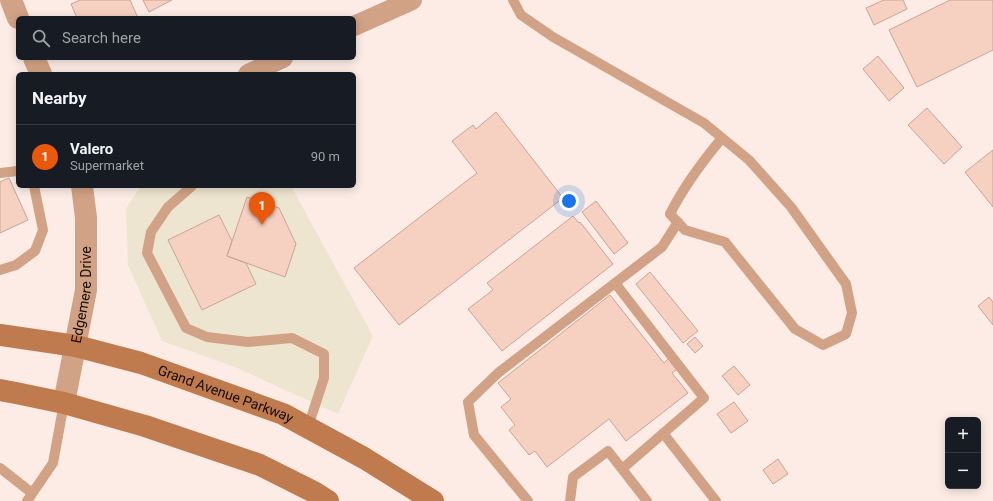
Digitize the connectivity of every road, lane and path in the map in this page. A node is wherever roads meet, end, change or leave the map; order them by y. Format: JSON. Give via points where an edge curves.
{"nodes":[{"id":1,"x":11,"y":0,"type":"edge"},
{"id":2,"x":412,"y":0,"type":"edge"},
{"id":3,"x":513,"y":0,"type":"edge"},
{"id":4,"x":17,"y":16,"type":"edge"},
{"id":5,"x":356,"y":25,"type":"edge"},
{"id":6,"x":35,"y":60,"type":"edge"},
{"id":7,"x":279,"y":60,"type":"edge"},
{"id":8,"x":40,"y":72,"type":"edge"},
{"id":9,"x":252,"y":72,"type":"edge"},
{"id":10,"x":722,"y":138,"type":"junction"},
{"id":11,"x":16,"y":171,"type":"edge"},
{"id":12,"x":0,"y":173,"type":"edge"},
{"id":13,"x":35,"y":188,"type":"edge"},
{"id":14,"x":82,"y":188,"type":"edge"},
{"id":15,"x":190,"y":188,"type":"edge"},
{"id":16,"x":678,"y":222,"type":"junction"},
{"id":17,"x":0,"y":270,"type":"edge"},
{"id":18,"x":615,"y":283,"type":"junction"},
{"id":19,"x":0,"y":335,"type":"edge"},
{"id":20,"x":76,"y":346,"type":"junction"},
{"id":21,"x":0,"y":390,"type":"edge"},
{"id":22,"x":64,"y":403,"type":"junction"},
{"id":23,"x":308,"y":427,"type":"junction"},
{"id":24,"x":663,"y":433,"type":"junction"},
{"id":25,"x":0,"y":468,"type":"edge"},
{"id":26,"x":622,"y":469,"type":"junction"},
{"id":27,"x":30,"y":497,"type":"edge"},
{"id":28,"x":328,"y":501,"type":"edge"},
{"id":29,"x":433,"y":501,"type":"edge"},
{"id":30,"x":528,"y":501,"type":"edge"},
{"id":31,"x":570,"y":501,"type":"edge"},
{"id":32,"x":647,"y":501,"type":"edge"},
{"id":33,"x":716,"y":501,"type":"edge"}],
"edges":[{"from":1,"to":4,"type":"street"},
{"from":2,"to":5,"type":"street"},
{"from":3,"to":10,"type":"lane","via":[[521,15],[553,37],[704,123]]},
{"from":6,"to":8,"type":"street"},
{"from":7,"to":9,"type":"street"},
{"from":10,"to":16,"type":"lane","via":[[679,196],[670,214]]},
{"from":10,"to":16,"type":"lane","via":[[748,160],[791,207],[846,284],[852,314],[846,334],[823,345],[795,329],[726,242],[685,230]]},
{"from":11,"to":12,"type":"lane"},
{"from":13,"to":17,"type":"lane","via":[[43,230],[36,251],[16,264]]},
{"from":14,"to":20,"type":"street","name":"Edgemere Drive","via":[[86,218],[86,290]]},
{"from":15,"to":23,"type":"lane","via":[[168,207],[150,232],[147,253],[186,328],[207,337],[248,342],[292,338],[324,354],[324,378]]},
{"from":16,"to":18,"type":"lane","via":[[662,247]]},
{"from":18,"to":24,"type":"lane","via":[[704,398]]},
{"from":18,"to":30,"type":"lane","via":[[498,373],[468,402],[474,435]]},
{"from":19,"to":20,"type":"main road","name":"Grand Avenue Parkway"},
{"from":20,"to":22,"type":"street","name":"Edgemere Drive"},
{"from":20,"to":23,"type":"main road","name":"Grand Avenue Parkway","via":[[142,363],[283,414]]},
{"from":21,"to":22,"type":"main road"},
{"from":22,"to":27,"type":"lane","via":[[53,463]]},
{"from":22,"to":28,"type":"main road","via":[[145,426],[260,465]]},
{"from":23,"to":29,"type":"main road","name":"Grand Avenue Parkway"},
{"from":24,"to":26,"type":"lane"},
{"from":24,"to":33,"type":"lane"},
{"from":25,"to":27,"type":"lane"},
{"from":26,"to":31,"type":"lane","via":[[608,452],[573,477]]},
{"from":26,"to":32,"type":"lane"}]}
